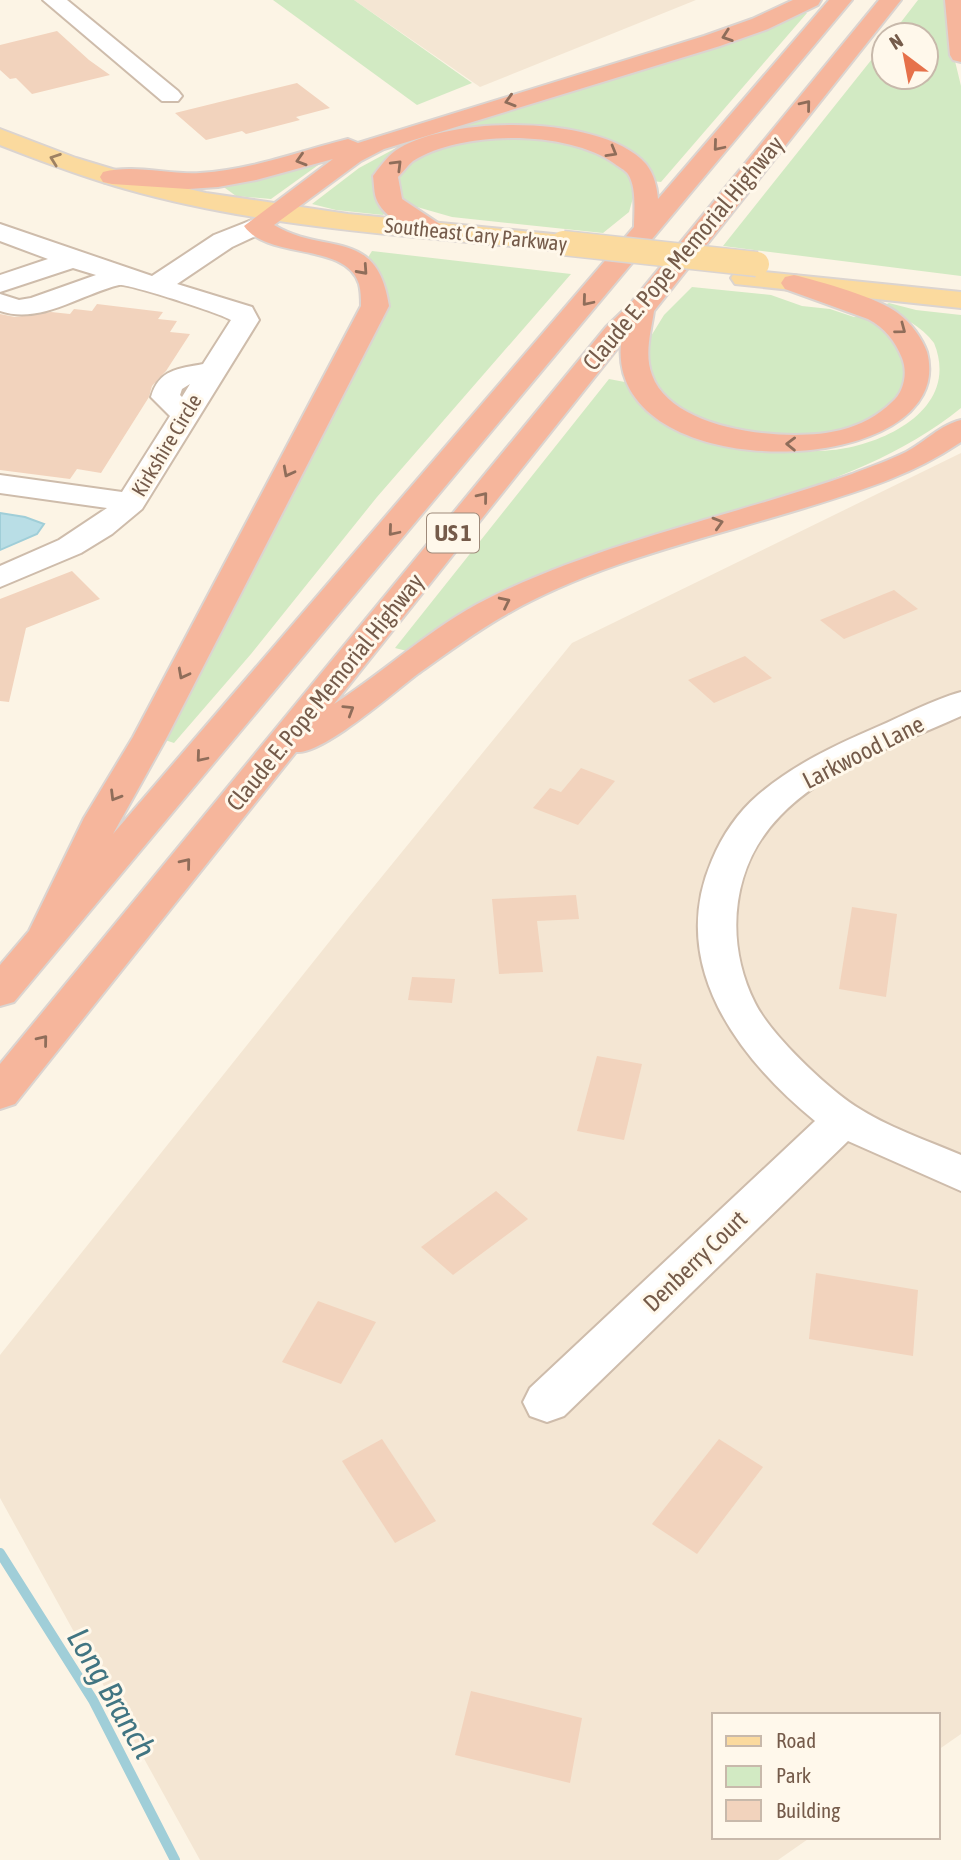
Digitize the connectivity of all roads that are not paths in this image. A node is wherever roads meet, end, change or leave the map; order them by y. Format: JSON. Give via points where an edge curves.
{"nodes":[{"id":1,"x":54,"y":0,"type":"edge"},
{"id":2,"x":810,"y":0,"type":"edge"},
{"id":3,"x":841,"y":0,"type":"edge"},
{"id":4,"x":890,"y":0,"type":"edge"},
{"id":5,"x":956,"y":0,"type":"edge"},
{"id":6,"x":961,"y":55,"type":"edge"},
{"id":7,"x":170,"y":96,"type":"dead end"},
{"id":8,"x":0,"y":136,"type":"edge"},
{"id":9,"x":391,"y":138,"type":"junction"},
{"id":10,"x":0,"y":156,"type":"edge"},
{"id":11,"x":112,"y":177,"type":"junction"},
{"id":12,"x":265,"y":219,"type":"junction"},
{"id":13,"x":432,"y":230,"type":"junction"},
{"id":14,"x":647,"y":231,"type":"junction"},
{"id":15,"x":0,"y":232,"type":"edge"},
{"id":16,"x":557,"y":250,"type":"junction"},
{"id":17,"x":73,"y":259,"type":"junction"},
{"id":18,"x":751,"y":271,"type":"junction"},
{"id":19,"x":122,"y":275,"type":"junction"},
{"id":20,"x":794,"y":283,"type":"junction"},
{"id":21,"x":0,"y":284,"type":"edge"},
{"id":22,"x":961,"y":286,"type":"edge"},
{"id":23,"x":167,"y":290,"type":"junction"},
{"id":24,"x":961,"y":300,"type":"edge"},
{"id":25,"x":0,"y":302,"type":"edge"},
{"id":26,"x":640,"y":310,"type":"junction"},
{"id":27,"x":961,"y":429,"type":"edge"},
{"id":28,"x":0,"y":484,"type":"edge"},
{"id":29,"x":131,"y":502,"type":"junction"},
{"id":30,"x":0,"y":577,"type":"edge"},
{"id":31,"x":961,"y":703,"type":"edge"},
{"id":32,"x":270,"y":760,"type":"junction"},
{"id":33,"x":44,"y":939,"type":"junction"},
{"id":34,"x":0,"y":992,"type":"edge"},
{"id":35,"x":0,"y":1093,"type":"edge"},
{"id":36,"x":844,"y":1119,"type":"junction"},
{"id":37,"x":961,"y":1174,"type":"edge"},
{"id":38,"x":547,"y":1402,"type":"dead end"}],
"edges":[{"from":1,"to":7,"type":"street"},
{"from":2,"to":9,"type":"highway","one_way":true,"via":[[712,41]]},
{"from":3,"to":14,"type":"highway","name":"Claude E. Pope Memorial Highway","number":"US 1","one_way":true},
{"from":26,"to":4,"type":"highway","name":"Claude E. Pope Memorial Highway","number":"US 1","one_way":true},
{"from":5,"to":6,"type":"highway"},
{"from":11,"to":8,"type":"main road","name":"Southeast Cary Parkway","one_way":true},
{"from":9,"to":11,"type":"highway","one_way":true,"via":[[367,140],[225,179]]},
{"from":9,"to":12,"type":"highway","via":[[352,156]]},
{"from":10,"to":12,"type":"main road","name":"Southeast Cary Parkway","via":[[62,181],[134,202]]},
{"from":11,"to":12,"type":"main road","name":"Southeast Cary Parkway"},
{"from":12,"to":13,"type":"main road","name":"Southeast Cary Parkway"},
{"from":12,"to":16,"type":"main road","name":"Southeast Cary Parkway"},
{"from":12,"to":23,"type":"street","via":[[248,242]]},
{"from":12,"to":33,"type":"highway","one_way":true,"via":[[272,235],[336,252],[359,264],[375,289],[375,306],[150,737],[102,818]]},
{"from":13,"to":14,"type":"highway","one_way":true,"via":[[387,196],[385,181],[391,167],[407,155],[456,136],[526,131],[581,138],[625,159],[642,180]]},
{"from":13,"to":16,"type":"main road","name":"Southeast Cary Parkway"},
{"from":14,"to":33,"type":"highway","name":"Claude E. Pope Memorial Highway","number":"US 1","one_way":true},
{"from":15,"to":17,"type":"street","name":"Kirkshire Circle"},
{"from":16,"to":18,"type":"main road","name":"Southeast Cary Parkway"},
{"from":17,"to":19,"type":"street","name":"Kirkshire Circle"},
{"from":17,"to":21,"type":"street"},
{"from":18,"to":20,"type":"main road","name":"Southeast Cary Parkway"},
{"from":18,"to":22,"type":"main road","name":"Southeast Cary Parkway"},
{"from":19,"to":23,"type":"street","name":"Kirkshire Circle"},
{"from":19,"to":25,"type":"street","via":[[36,305],[17,308]]},
{"from":20,"to":24,"type":"main road","name":"Southeast Cary Parkway"},
{"from":20,"to":26,"type":"highway","one_way":true,"via":[[886,318],[919,344],[931,371],[920,404],[878,430],[828,442],[785,444],[712,431],[668,411],[640,382],[633,354]]},
{"from":23,"to":29,"type":"street","name":"Kirkshire Circle","via":[[242,313],[244,320],[210,371],[169,384],[165,397],[185,414]]},
{"from":32,"to":26,"type":"highway","name":"Claude E. Pope Memorial Highway","number":"US 1","one_way":true,"via":[[616,333]]},
{"from":32,"to":27,"type":"highway","one_way":true,"via":[[363,701],[495,607],[602,560],[863,480],[917,458]]},
{"from":28,"to":29,"type":"street"},
{"from":29,"to":30,"type":"street","name":"Kirkshire Circle","via":[[90,537]]},
{"from":31,"to":36,"type":"street","name":"Larkwood Lane","via":[[828,766],[768,805],[741,839],[719,884],[717,939],[736,1005],[772,1055]]},
{"from":35,"to":32,"type":"highway","name":"Claude E. Pope Memorial Highway","number":"US 1","one_way":true},
{"from":33,"to":34,"type":"highway","name":"Claude E. Pope Memorial Highway","number":"US 1"},
{"from":36,"to":37,"type":"street","name":"Larkwood Lane"},
{"from":36,"to":38,"type":"street","name":"Denberry Court"}]}
